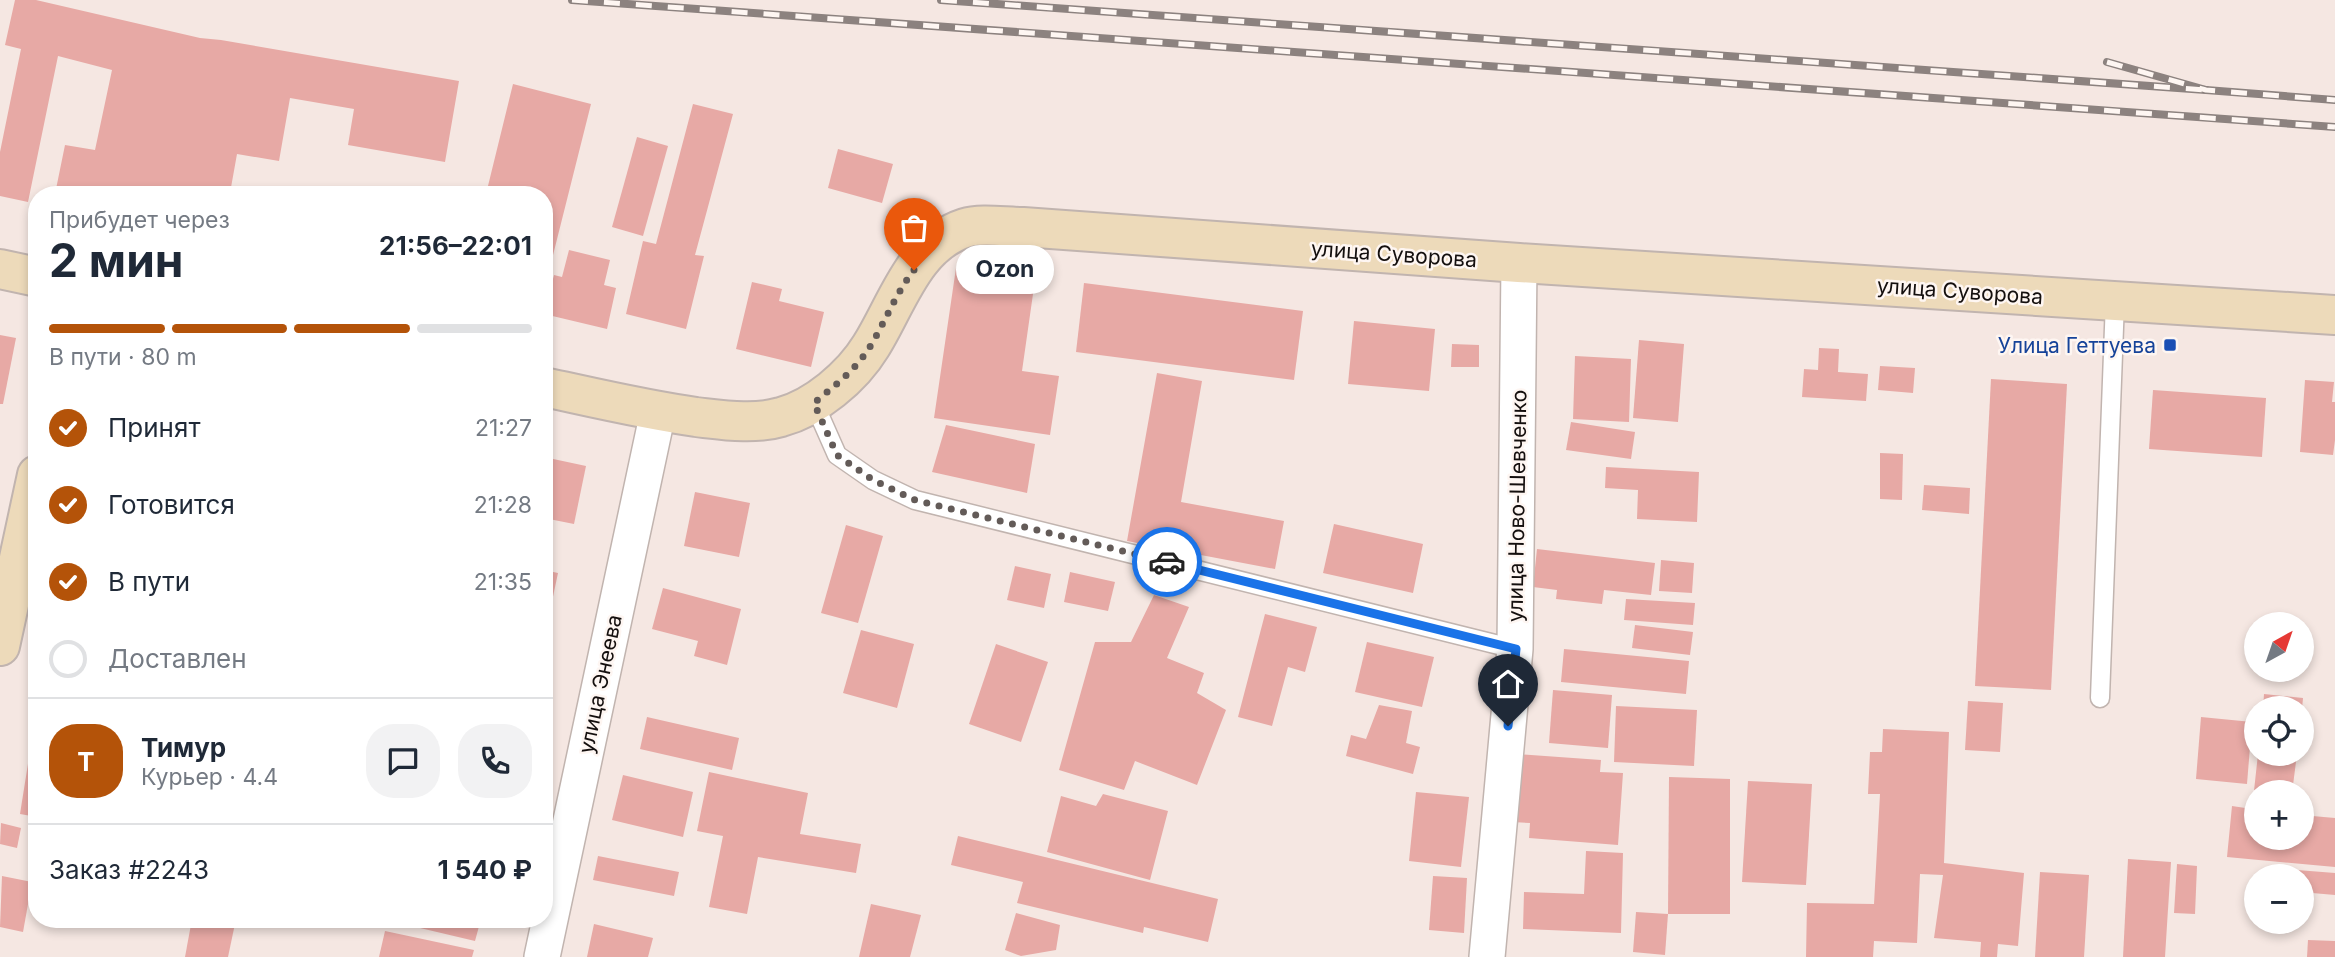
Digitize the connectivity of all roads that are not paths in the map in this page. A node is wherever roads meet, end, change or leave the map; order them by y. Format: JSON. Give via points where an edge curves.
{"nodes":[{"id":1,"x":1519,"y":263,"type":"junction"},
{"id":2,"x":0,"y":269,"type":"edge"},
{"id":3,"x":28,"y":275,"type":"edge"},
{"id":4,"x":2116,"y":301,"type":"junction"},
{"id":5,"x":2335,"y":315,"type":"edge"},
{"id":6,"x":553,"y":389,"type":"edge"},
{"id":7,"x":814,"y":403,"type":"junction"},
{"id":8,"x":658,"y":412,"type":"junction"},
{"id":9,"x":28,"y":517,"type":"edge"},
{"id":10,"x":0,"y":646,"type":"edge"},
{"id":11,"x":1516,"y":649,"type":"junction"},
{"id":12,"x":2100,"y":698,"type":"dead end"},
{"id":13,"x":553,"y":905,"type":"edge"},
{"id":14,"x":548,"y":928,"type":"edge"},
{"id":15,"x":542,"y":957,"type":"edge"},
{"id":16,"x":1487,"y":957,"type":"edge"}],
"edges":[{"from":1,"to":4,"type":"street","name":"улица Суворова"},
{"from":1,"to":7,"type":"street","name":"улица Суворова","via":[[1023,226],[968,227],[950,234],[929,252],[900,288],[870,347],[852,370]]},
{"from":1,"to":11,"type":"street","name":"улица Ново-Шевченко"},
{"from":2,"to":3,"type":"street"},
{"from":4,"to":5,"type":"street","name":"улица Суворова"},
{"from":4,"to":12,"type":"lane"},
{"from":6,"to":8,"type":"street","name":"улица Суворова"},
{"from":7,"to":8,"type":"street","name":"улица Суворова","via":[[780,418],[756,421]]},
{"from":7,"to":11,"type":"lane","via":[[837,455],[873,480],[915,500]]},
{"from":8,"to":13,"type":"street","name":"улица Энеева"},
{"from":9,"to":10,"type":"street"},
{"from":11,"to":16,"type":"street","name":"улица Ново-Шевченко"},
{"from":14,"to":15,"type":"street","name":"улица Энеева"}]}
